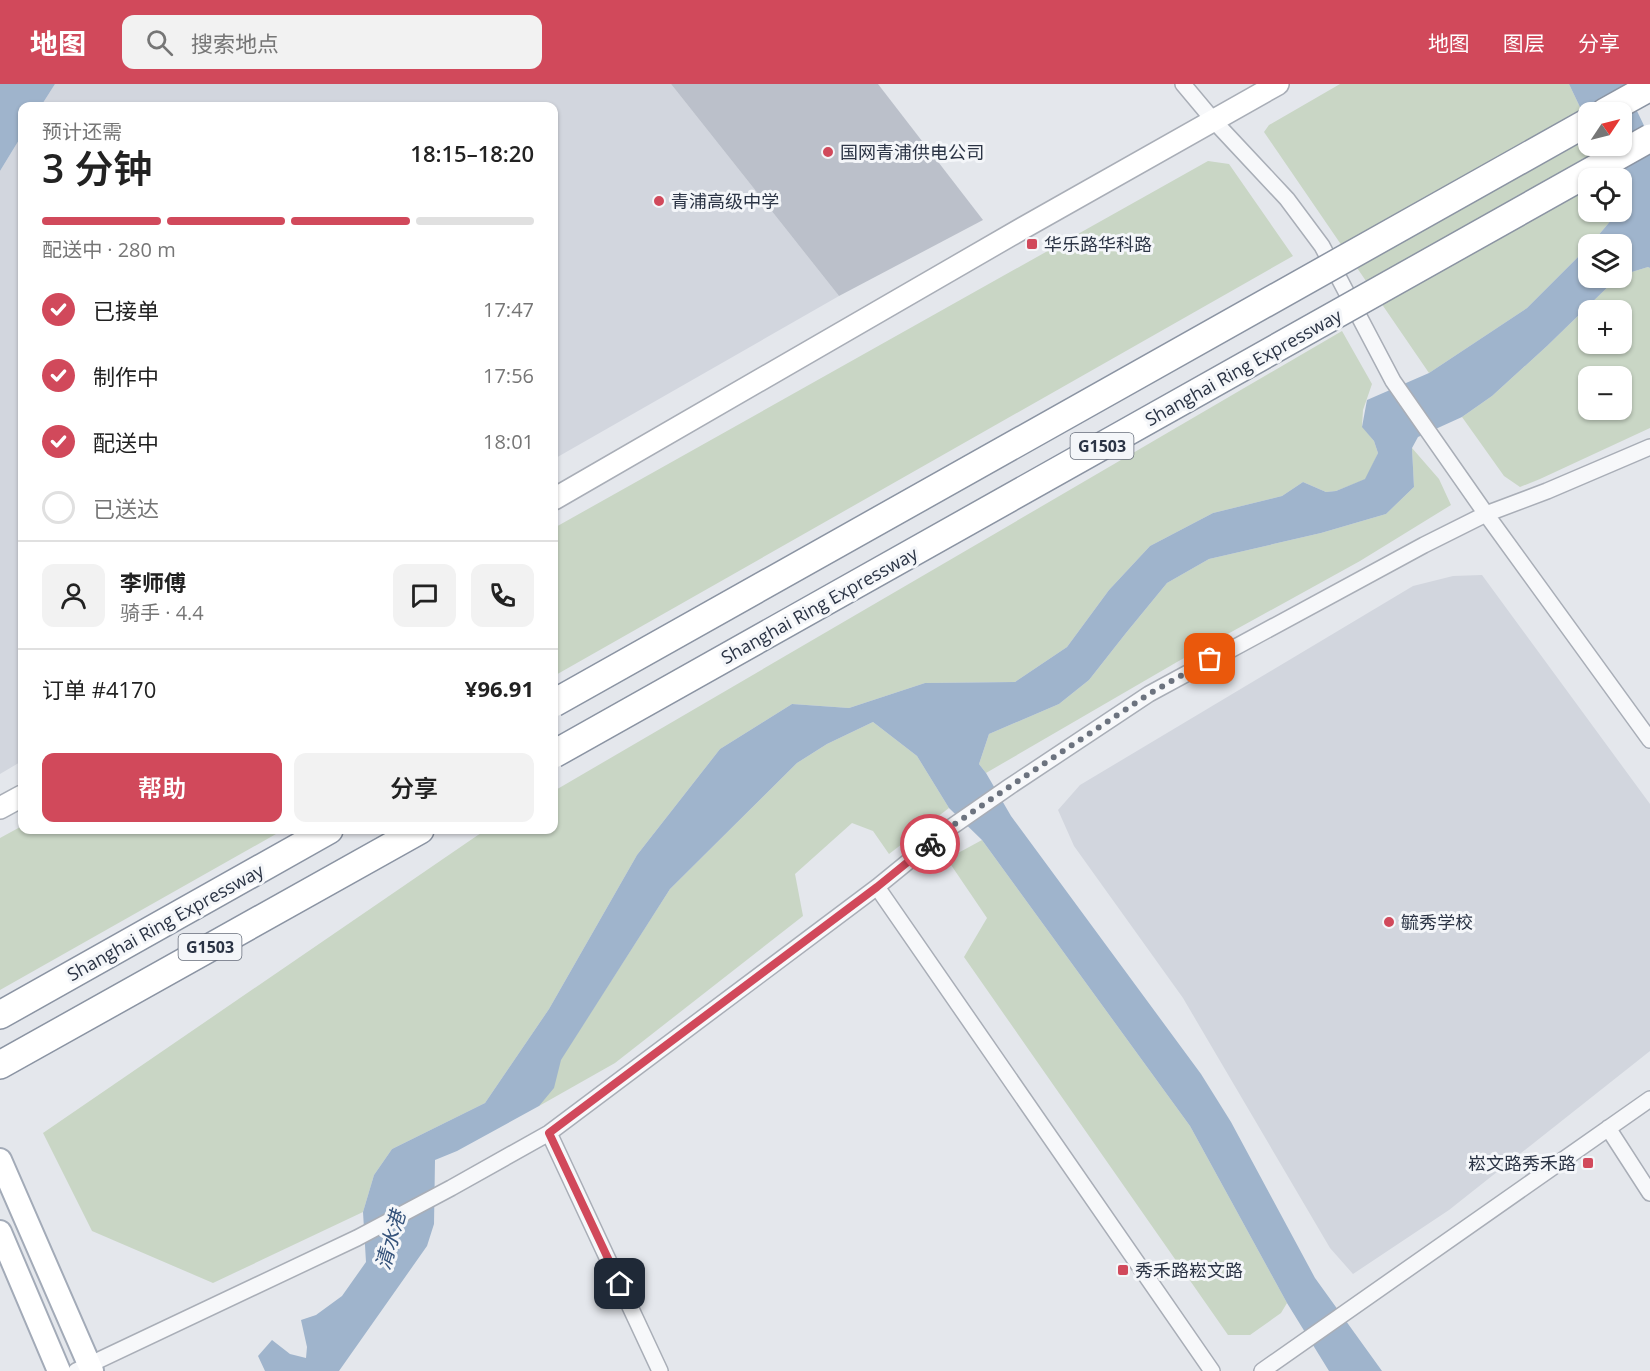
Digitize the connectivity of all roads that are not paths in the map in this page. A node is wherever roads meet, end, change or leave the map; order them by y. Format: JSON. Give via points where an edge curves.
{"nodes":[{"id":1,"x":1183,"y":84,"type":"edge"},
{"id":2,"x":1278,"y":84,"type":"edge"},
{"id":3,"x":1650,"y":87,"type":"edge"},
{"id":4,"x":1623,"y":102,"type":"edge"},
{"id":5,"x":1214,"y":121,"type":"junction"},
{"id":6,"x":1578,"y":128,"type":"edge"},
{"id":7,"x":1650,"y":138,"type":"edge"},
{"id":8,"x":1650,"y":447,"type":"edge"},
{"id":9,"x":558,"y":497,"type":"edge"},
{"id":10,"x":1486,"y":514,"type":"junction"},
{"id":11,"x":558,"y":702,"type":"edge"},
{"id":12,"x":1650,"y":740,"type":"edge"},
{"id":13,"x":558,"y":752,"type":"edge"},
{"id":14,"x":18,"y":798,"type":"edge"},
{"id":15,"x":0,"y":808,"type":"edge"},
{"id":16,"x":322,"y":834,"type":"edge"},
{"id":17,"x":413,"y":834,"type":"edge"},
{"id":18,"x":877,"y":887,"type":"junction"},
{"id":19,"x":0,"y":1015,"type":"edge"},
{"id":20,"x":0,"y":1065,"type":"edge"},
{"id":21,"x":1650,"y":1099,"type":"edge"},
{"id":22,"x":1608,"y":1128,"type":"junction"},
{"id":23,"x":549,"y":1133,"type":"junction"},
{"id":24,"x":0,"y":1160,"type":"edge"},
{"id":25,"x":1650,"y":1193,"type":"edge"},
{"id":26,"x":0,"y":1232,"type":"edge"},
{"id":27,"x":85,"y":1369,"type":"edge"},
{"id":28,"x":59,"y":1371,"type":"edge"},
{"id":29,"x":660,"y":1371,"type":"edge"},
{"id":30,"x":1212,"y":1371,"type":"edge"},
{"id":31,"x":1262,"y":1371,"type":"edge"}],
"edges":[{"from":1,"to":5,"type":"street"},
{"from":2,"to":5,"type":"street"},
{"from":3,"to":4,"type":"highway"},
{"from":5,"to":9,"type":"street"},
{"from":5,"to":10,"type":"street","via":[[1287,199],[1322,246],[1393,381]]},
{"from":6,"to":11,"type":"highway","number":"G1503","bridge":true},
{"from":7,"to":13,"type":"highway","name":"Shanghai Ring Expressway","number":"G1503","bridge":true},
{"from":8,"to":10,"type":"street"},
{"from":10,"to":12,"type":"street"},
{"from":10,"to":18,"type":"street","via":[[1149,694],[946,830]]},
{"from":14,"to":15,"type":"street"},
{"from":16,"to":19,"type":"highway","name":"Shanghai Ring Expressway","number":"G1503"},
{"from":17,"to":20,"type":"highway","number":"G1503"},
{"from":18,"to":23,"type":"street"},
{"from":18,"to":30,"type":"street"},
{"from":21,"to":22,"type":"street"},
{"from":22,"to":25,"type":"street"},
{"from":22,"to":31,"type":"street"},
{"from":23,"to":27,"type":"street","via":[[357,1238]]},
{"from":23,"to":29,"type":"street"},
{"from":24,"to":27,"type":"main road"},
{"from":26,"to":28,"type":"main road"}]}
